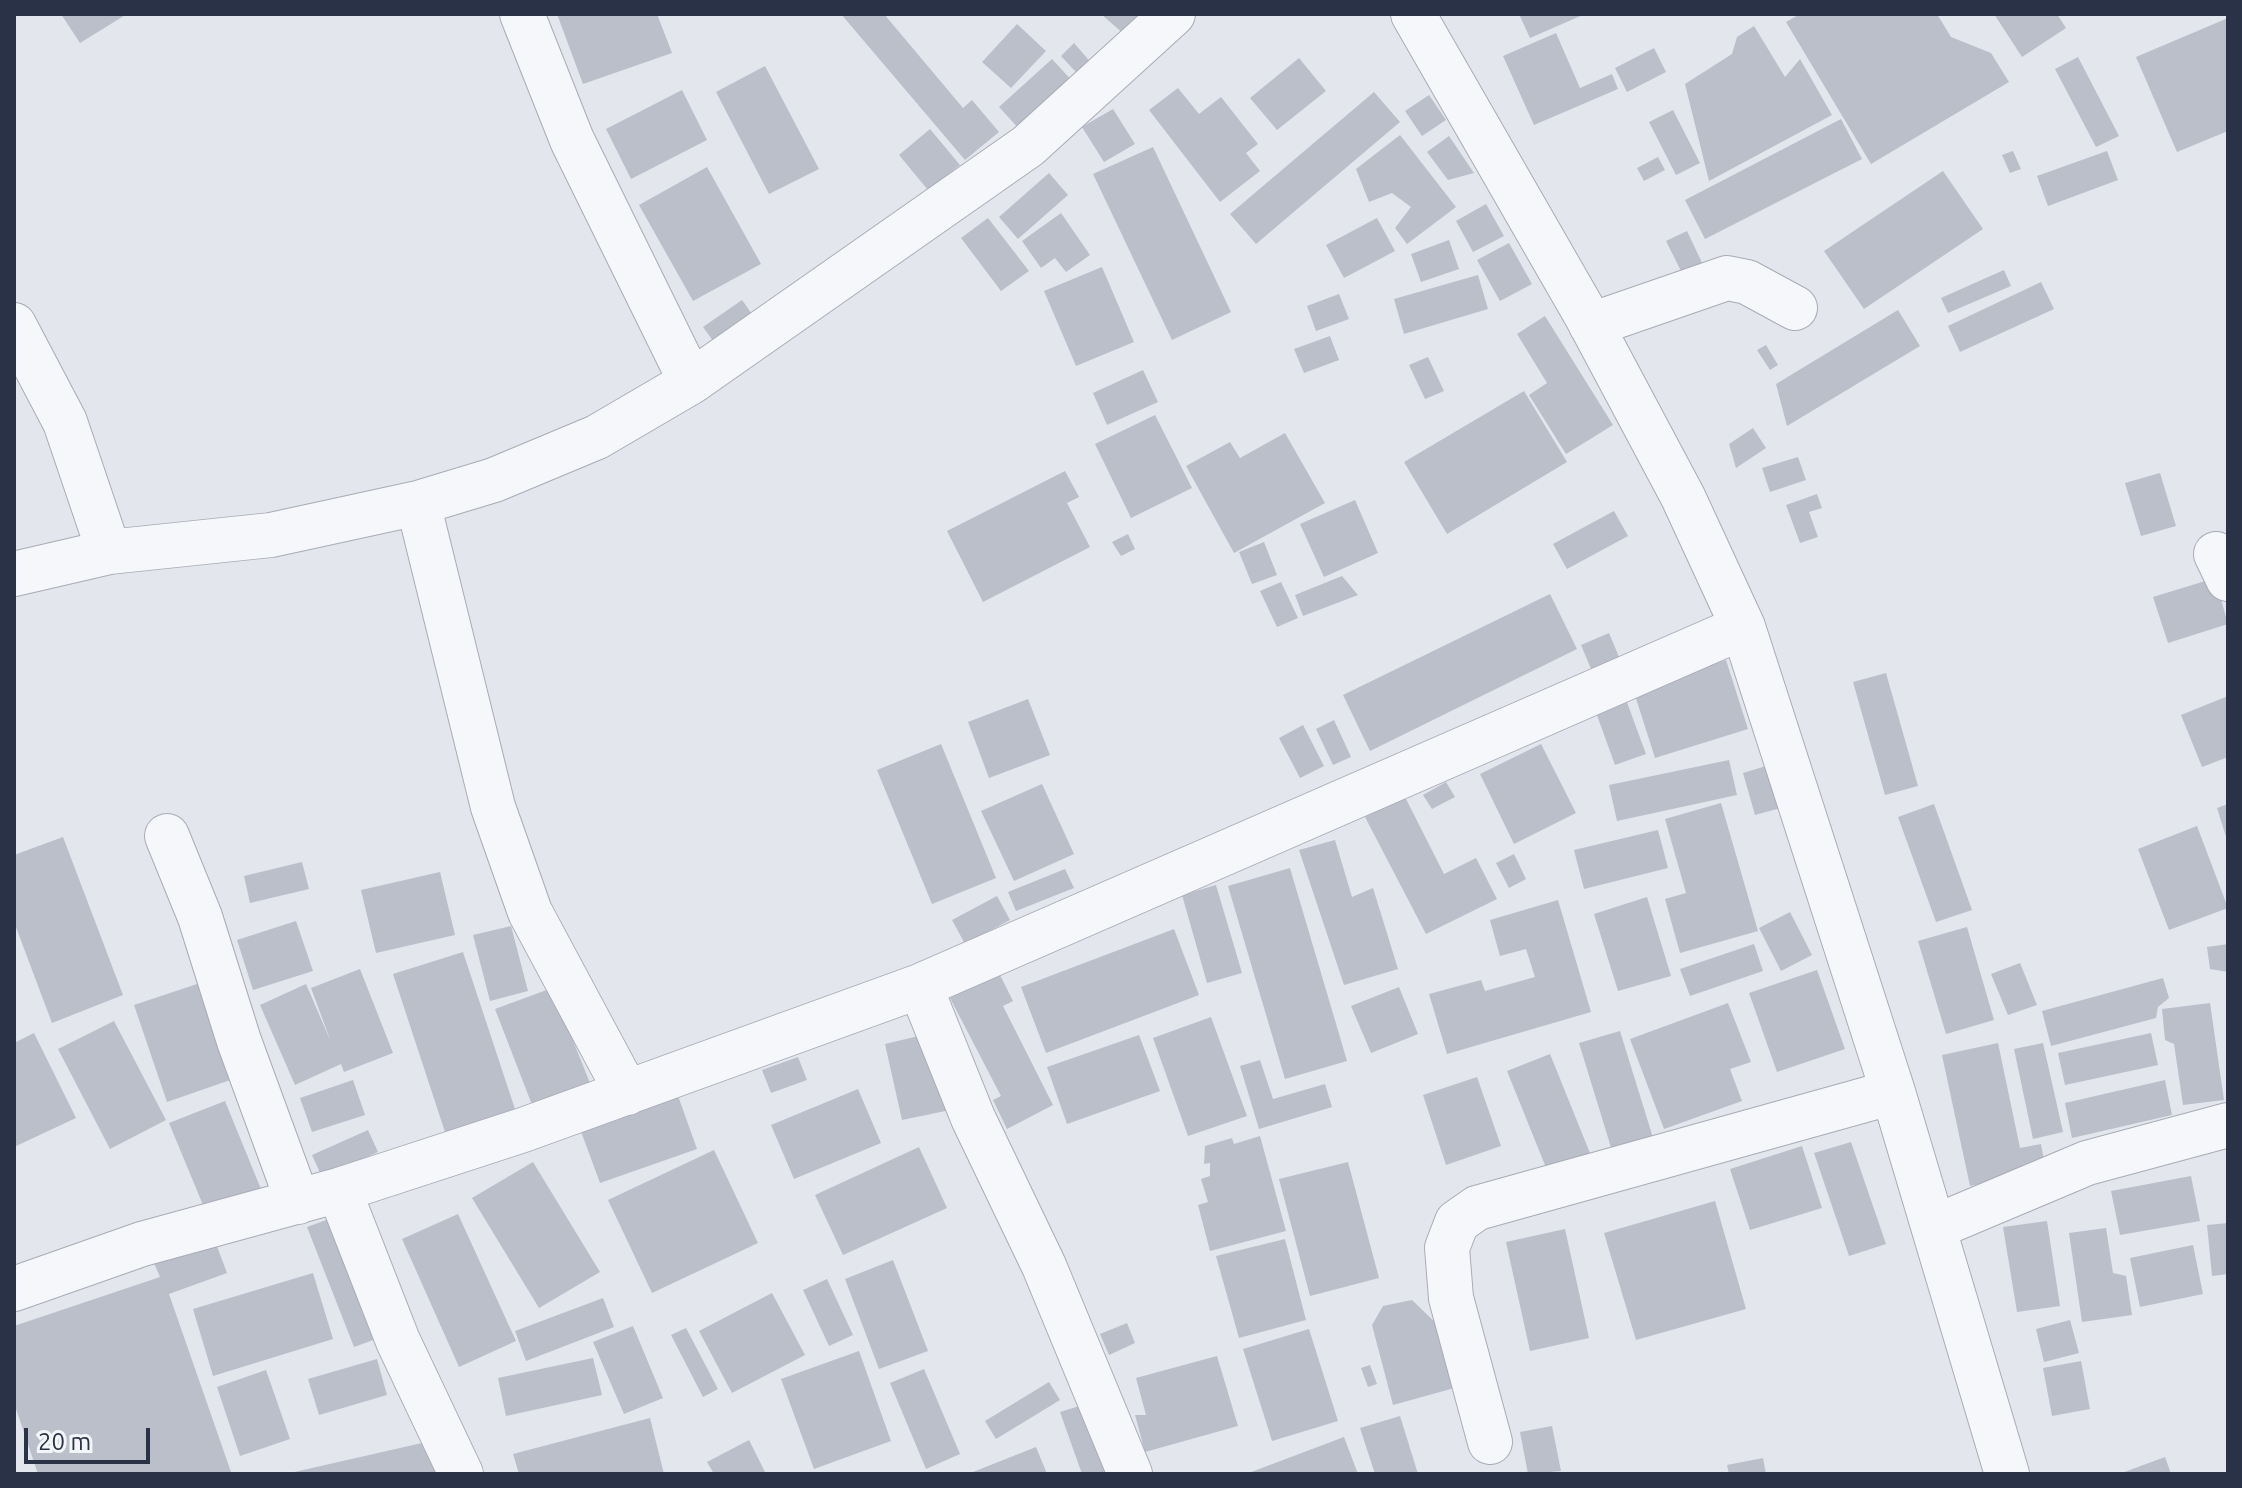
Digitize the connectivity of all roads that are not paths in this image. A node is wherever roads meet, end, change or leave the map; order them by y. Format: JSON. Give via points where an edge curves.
{"nodes":[{"id":1,"x":522,"y":14,"type":"edge"},
{"id":2,"x":1173,"y":14,"type":"edge"},
{"id":3,"x":1413,"y":14,"type":"edge"},
{"id":4,"x":1795,"y":308,"type":"dead end"},
{"id":5,"x":14,"y":325,"type":"edge"},
{"id":6,"x":1591,"y":325,"type":"junction"},
{"id":7,"x":691,"y":382,"type":"junction"},
{"id":8,"x":418,"y":503,"type":"junction"},
{"id":9,"x":109,"y":552,"type":"junction"},
{"id":10,"x":14,"y":574,"type":"edge"},
{"id":11,"x":1743,"y":627,"type":"junction"},
{"id":12,"x":167,"y":836,"type":"dead end"},
{"id":13,"x":920,"y":986,"type":"junction"},
{"id":14,"x":1893,"y":1092,"type":"junction"},
{"id":15,"x":627,"y":1093,"type":"junction"},
{"id":16,"x":2228,"y":1125,"type":"edge"},
{"id":17,"x":318,"y":1196,"type":"junction"},
{"id":18,"x":1935,"y":1227,"type":"junction"},
{"id":19,"x":14,"y":1289,"type":"edge"},
{"id":20,"x":1490,"y":1442,"type":"dead end"},
{"id":21,"x":461,"y":1474,"type":"edge"},
{"id":22,"x":1130,"y":1474,"type":"edge"},
{"id":23,"x":2007,"y":1474,"type":"edge"}],
"edges":[{"from":1,"to":7,"type":"street","via":[[572,140]]},
{"from":2,"to":7,"type":"street","via":[[1028,146]]},
{"from":3,"to":6,"type":"street"},
{"from":4,"to":6,"type":"street","via":[[1747,282],[1727,278]]},
{"from":5,"to":9,"type":"street","via":[[65,422]]},
{"from":6,"to":11,"type":"street","via":[[1683,497]]},
{"from":7,"to":8,"type":"street","via":[[597,437],[494,480]]},
{"from":8,"to":9,"type":"street","via":[[271,535]]},
{"from":8,"to":15,"type":"street","via":[[493,807],[530,912]]},
{"from":9,"to":10,"type":"street"},
{"from":11,"to":13,"type":"street"},
{"from":11,"to":14,"type":"street"},
{"from":12,"to":17,"type":"street","via":[[200,917],[239,1041]]},
{"from":13,"to":15,"type":"street"},
{"from":13,"to":22,"type":"street"},
{"from":14,"to":18,"type":"street"},
{"from":14,"to":20,"type":"street","via":[[1477,1208],[1457,1222],[1447,1248],[1451,1298]]},
{"from":15,"to":17,"type":"street"},
{"from":16,"to":18,"type":"street","via":[[2087,1163]]},
{"from":17,"to":19,"type":"street","via":[[142,1244]]},
{"from":17,"to":21,"type":"street","via":[[398,1341]]},
{"from":18,"to":23,"type":"street"}]}
